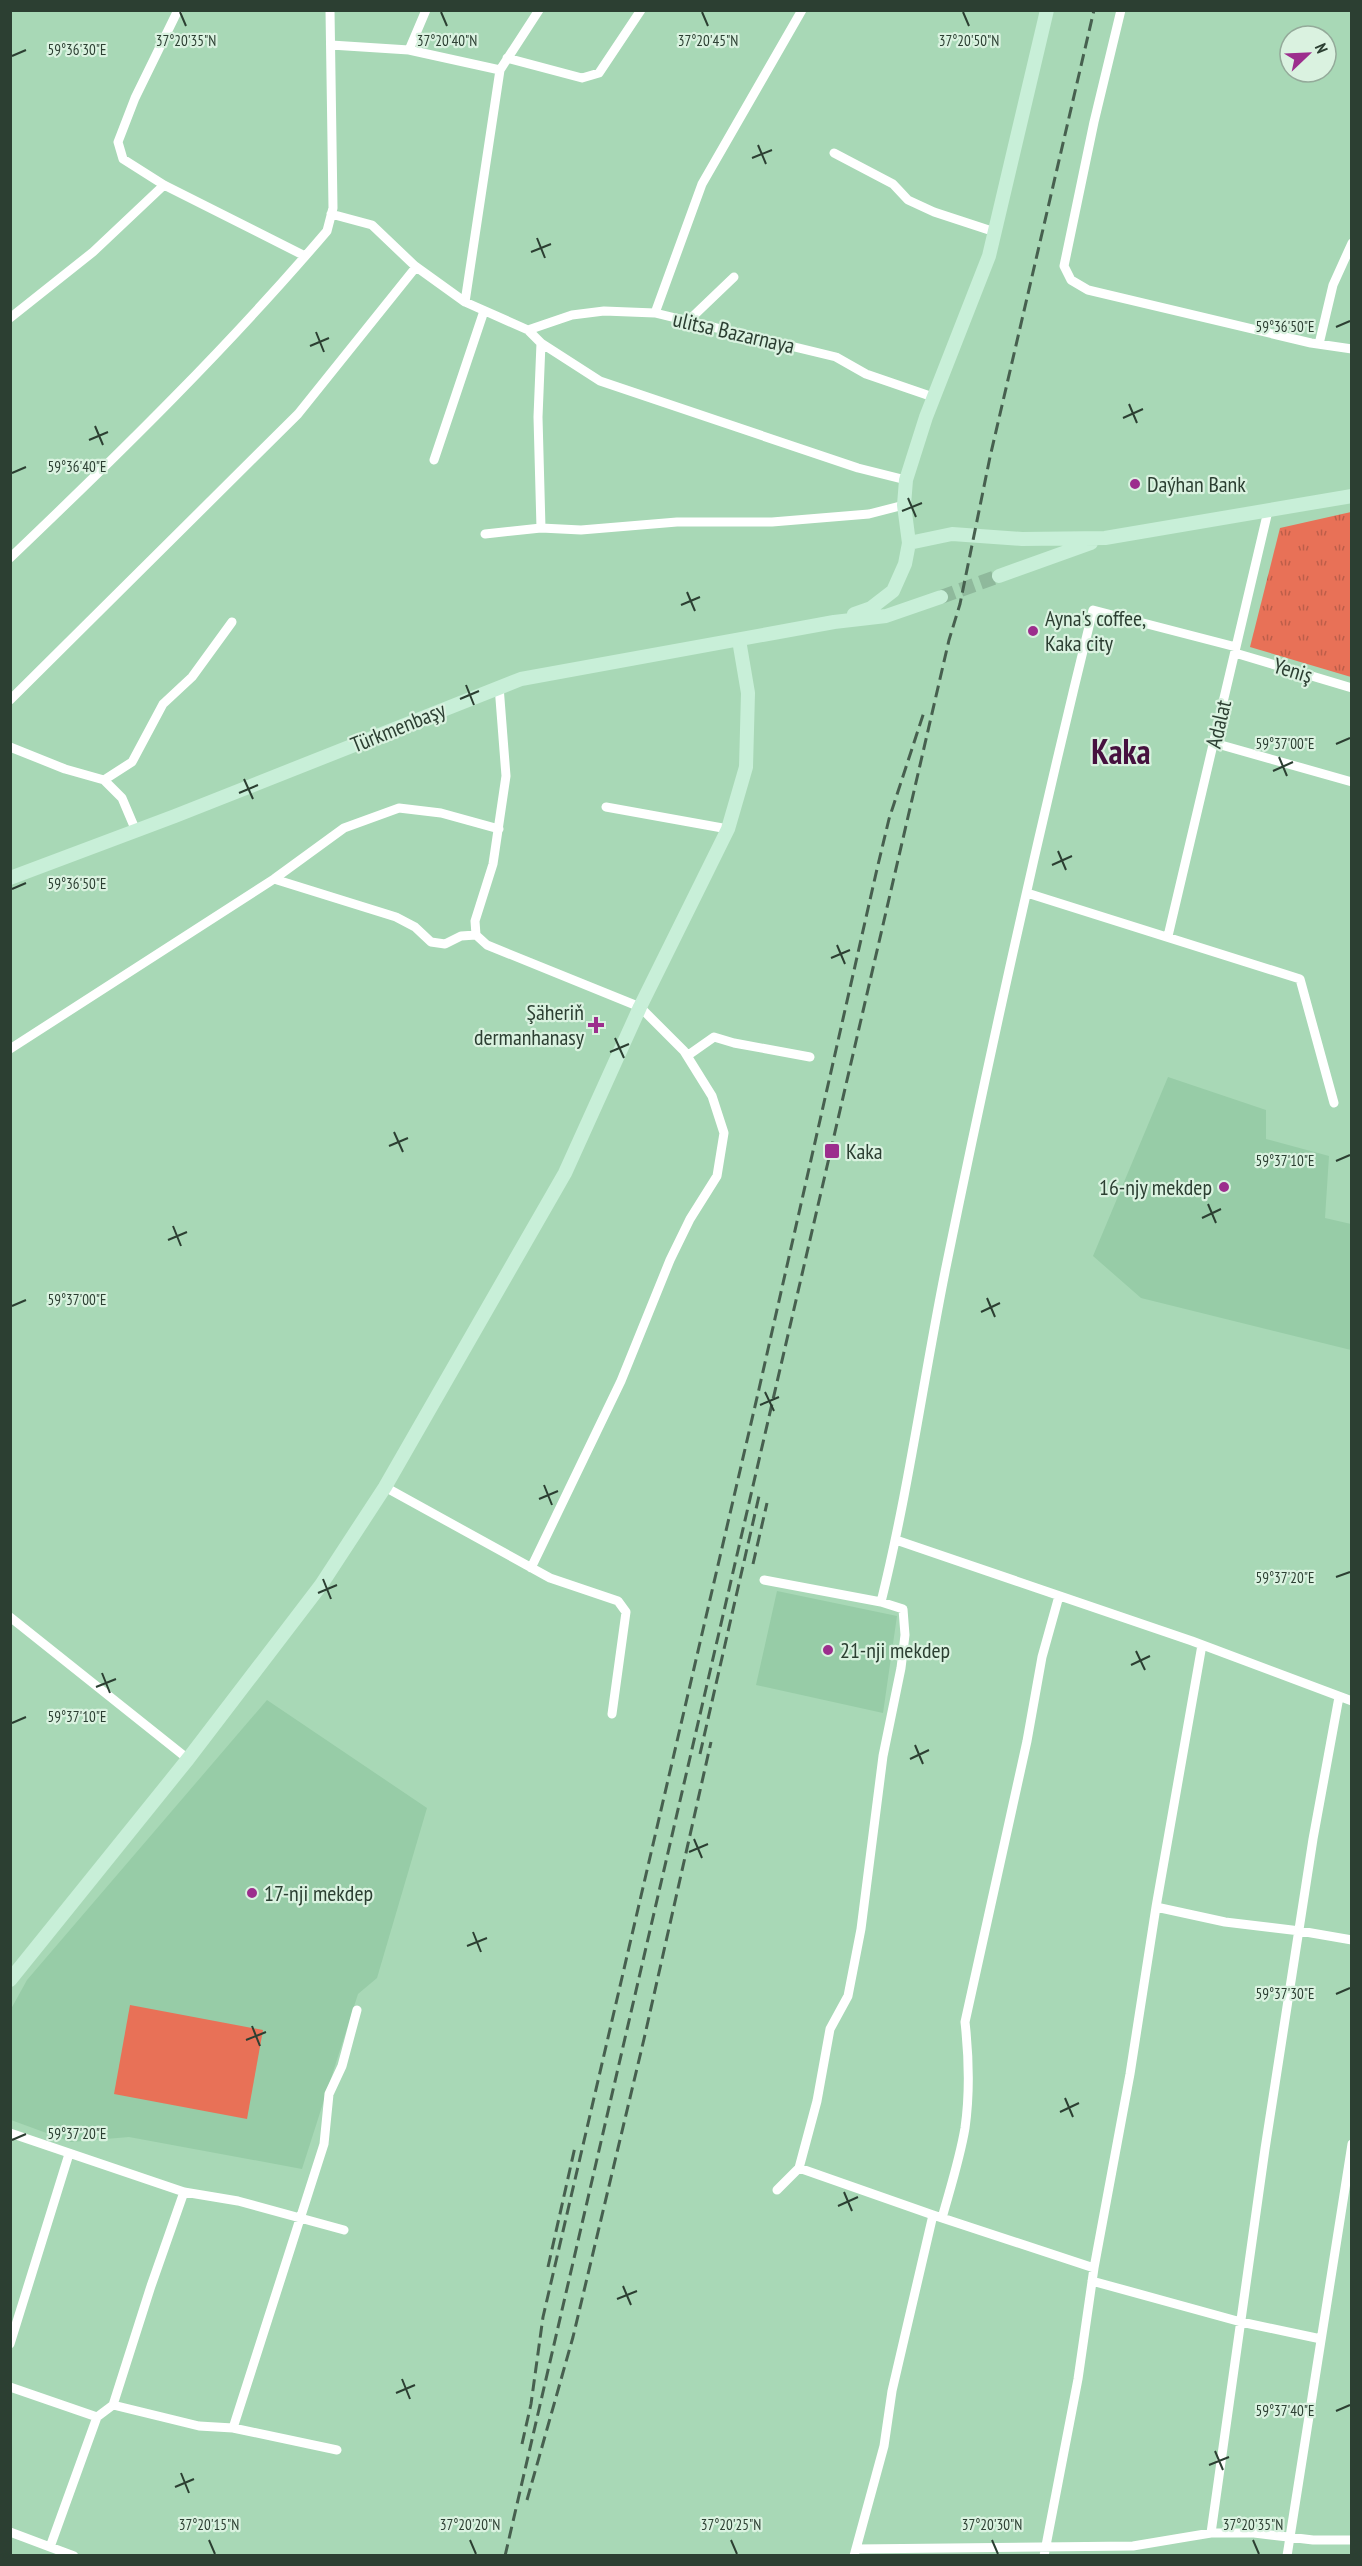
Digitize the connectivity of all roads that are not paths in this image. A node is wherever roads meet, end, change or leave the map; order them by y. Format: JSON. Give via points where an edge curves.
{"nodes":[{"id":1,"x":178,"y":10,"type":"edge"},
{"id":2,"x":330,"y":10,"type":"edge"},
{"id":3,"x":426,"y":10,"type":"edge"},
{"id":4,"x":539,"y":10,"type":"edge"},
{"id":5,"x":641,"y":10,"type":"edge"},
{"id":6,"x":802,"y":10,"type":"edge"},
{"id":7,"x":1047,"y":10,"type":"edge"},
{"id":8,"x":1121,"y":10,"type":"edge"},
{"id":9,"x":331,"y":45,"type":"junction"},
{"id":10,"x":409,"y":50,"type":"junction"},
{"id":11,"x":507,"y":58,"type":"junction"},
{"id":12,"x":500,"y":70,"type":"junction"},
{"id":13,"x":834,"y":153,"type":"dead end"},
{"id":14,"x":164,"y":185,"type":"junction"},
{"id":15,"x":331,"y":214,"type":"junction"},
{"id":16,"x":995,"y":232,"type":"junction"},
{"id":17,"x":1352,"y":243,"type":"edge"},
{"id":18,"x":305,"y":256,"type":"junction"},
{"id":19,"x":416,"y":267,"type":"junction"},
{"id":20,"x":734,"y":277,"type":"dead end"},
{"id":21,"x":465,"y":302,"type":"junction"},
{"id":22,"x":484,"y":311,"type":"junction"},
{"id":23,"x":655,"y":313,"type":"junction"},
{"id":24,"x":10,"y":318,"type":"edge"},
{"id":25,"x":687,"y":322,"type":"junction"},
{"id":26,"x":528,"y":330,"type":"junction"},
{"id":27,"x":541,"y":343,"type":"junction"},
{"id":28,"x":1319,"y":344,"type":"junction"},
{"id":29,"x":1352,"y":349,"type":"edge"},
{"id":30,"x":933,"y":397,"type":"junction"},
{"id":31,"x":434,"y":460,"type":"dead end"},
{"id":32,"x":906,"y":480,"type":"junction"},
{"id":33,"x":1352,"y":496,"type":"edge"},
{"id":34,"x":904,"y":505,"type":"junction"},
{"id":35,"x":1268,"y":511,"type":"junction"},
{"id":36,"x":542,"y":528,"type":"junction"},
{"id":37,"x":485,"y":534,"type":"dead end"},
{"id":38,"x":1105,"y":538,"type":"junction"},
{"id":39,"x":909,"y":543,"type":"junction"},
{"id":40,"x":10,"y":558,"type":"edge"},
{"id":41,"x":999,"y":576,"type":"tunnel mouth"},
{"id":42,"x":941,"y":597,"type":"tunnel mouth"},
{"id":43,"x":834,"y":621,"type":"junction"},
{"id":44,"x":232,"y":622,"type":"dead end"},
{"id":45,"x":740,"y":640,"type":"junction"},
{"id":46,"x":1235,"y":650,"type":"junction"},
{"id":47,"x":499,"y":686,"type":"junction"},
{"id":48,"x":1352,"y":688,"type":"edge"},
{"id":49,"x":10,"y":700,"type":"edge"},
{"id":50,"x":1214,"y":743,"type":"junction"},
{"id":51,"x":10,"y":747,"type":"edge"},
{"id":52,"x":104,"y":780,"type":"junction"},
{"id":53,"x":1352,"y":782,"type":"edge"},
{"id":54,"x":606,"y":807,"type":"dead end"},
{"id":55,"x":499,"y":829,"type":"junction"},
{"id":56,"x":728,"y":829,"type":"junction"},
{"id":57,"x":136,"y":831,"type":"junction"},
{"id":58,"x":10,"y":878,"type":"edge"},
{"id":59,"x":274,"y":879,"type":"junction"},
{"id":60,"x":1027,"y":893,"type":"junction"},
{"id":61,"x":476,"y":935,"type":"junction"},
{"id":62,"x":1168,"y":936,"type":"junction"},
{"id":63,"x":640,"y":1007,"type":"junction"},
{"id":64,"x":10,"y":1048,"type":"edge"},
{"id":65,"x":687,"y":1056,"type":"junction"},
{"id":66,"x":810,"y":1056,"type":"dead end"},
{"id":67,"x":1334,"y":1103,"type":"dead end"},
{"id":68,"x":385,"y":1487,"type":"junction"},
{"id":69,"x":896,"y":1540,"type":"junction"},
{"id":70,"x":531,"y":1568,"type":"junction"},
{"id":71,"x":764,"y":1580,"type":"dead end"},
{"id":72,"x":1059,"y":1596,"type":"junction"},
{"id":73,"x":881,"y":1602,"type":"junction"},
{"id":74,"x":10,"y":1617,"type":"edge"},
{"id":75,"x":1202,"y":1645,"type":"junction"},
{"id":76,"x":1339,"y":1697,"type":"junction"},
{"id":77,"x":1352,"y":1701,"type":"edge"},
{"id":78,"x":612,"y":1714,"type":"dead end"},
{"id":79,"x":188,"y":1760,"type":"junction"},
{"id":80,"x":1156,"y":1907,"type":"junction"},
{"id":81,"x":1300,"y":1931,"type":"junction"},
{"id":82,"x":1352,"y":1940,"type":"edge"},
{"id":83,"x":10,"y":1980,"type":"edge"},
{"id":84,"x":357,"y":2010,"type":"dead end"},
{"id":85,"x":10,"y":2133,"type":"edge"},
{"id":86,"x":1352,"y":2144,"type":"edge"},
{"id":87,"x":69,"y":2154,"type":"junction"},
{"id":88,"x":799,"y":2168,"type":"junction"},
{"id":89,"x":777,"y":2190,"type":"dead end"},
{"id":90,"x":184,"y":2192,"type":"junction"},
{"id":91,"x":938,"y":2217,"type":"junction"},
{"id":92,"x":302,"y":2219,"type":"junction"},
{"id":93,"x":344,"y":2230,"type":"dead end"},
{"id":94,"x":1095,"y":2268,"type":"junction"},
{"id":95,"x":1092,"y":2282,"type":"junction"},
{"id":96,"x":1241,"y":2322,"type":"junction"},
{"id":97,"x":1321,"y":2339,"type":"junction"},
{"id":98,"x":10,"y":2344,"type":"edge"},
{"id":99,"x":10,"y":2387,"type":"edge"},
{"id":100,"x":113,"y":2404,"type":"junction"},
{"id":101,"x":97,"y":2416,"type":"junction"},
{"id":102,"x":233,"y":2428,"type":"junction"},
{"id":103,"x":337,"y":2450,"type":"dead end"},
{"id":104,"x":10,"y":2532,"type":"edge"},
{"id":105,"x":1211,"y":2533,"type":"junction"},
{"id":106,"x":1289,"y":2537,"type":"junction"},
{"id":107,"x":1352,"y":2540,"type":"edge"},
{"id":108,"x":47,"y":2546,"type":"junction"},
{"id":109,"x":1044,"y":2551,"type":"edge"},
{"id":110,"x":855,"y":2552,"type":"edge"},
{"id":111,"x":43,"y":2556,"type":"edge"},
{"id":112,"x":74,"y":2556,"type":"edge"},
{"id":113,"x":1287,"y":2556,"type":"edge"}],
"edges":[{"from":1,"to":14,"type":"street","via":[[118,142],[123,159]]},
{"from":2,"to":9,"type":"street"},
{"from":3,"to":10,"type":"street"},
{"from":4,"to":11,"type":"street"},
{"from":5,"to":11,"type":"street","via":[[599,73],[582,78]]},
{"from":6,"to":23,"type":"street","via":[[702,184]]},
{"from":7,"to":16,"type":"street"},
{"from":8,"to":28,"type":"street","via":[[1064,266],[1071,280],[1088,290]]},
{"from":9,"to":10,"type":"street"},
{"from":9,"to":15,"type":"street"},
{"from":10,"to":12,"type":"street"},
{"from":11,"to":12,"type":"street"},
{"from":12,"to":21,"type":"street"},
{"from":13,"to":16,"type":"street","via":[[893,184],[908,200]]},
{"from":14,"to":18,"type":"street"},
{"from":14,"to":24,"type":"street","via":[[93,252]]},
{"from":15,"to":18,"type":"street","via":[[327,231]]},
{"from":15,"to":19,"type":"street","via":[[372,225]]},
{"from":16,"to":30,"type":"street"},
{"from":17,"to":28,"type":"street","via":[[1340,264]]},
{"from":18,"to":40,"type":"street","via":[[195,374]]},
{"from":19,"to":21,"type":"street"},
{"from":19,"to":49,"type":"street","via":[[298,414]]},
{"from":20,"to":25,"type":"street"},
{"from":21,"to":22,"type":"street"},
{"from":22,"to":26,"type":"street"},
{"from":22,"to":31,"type":"street"},
{"from":23,"to":25,"type":"street","name":"ulitsa Bazarnaya"},
{"from":23,"to":26,"type":"street","name":"ulitsa Bazarnaya","via":[[604,311],[572,315]]},
{"from":25,"to":30,"type":"street","name":"ulitsa Bazarnaya","via":[[836,357],[866,374]]},
{"from":26,"to":27,"type":"street"},
{"from":27,"to":32,"type":"street","via":[[600,381],[858,468]]},
{"from":27,"to":36,"type":"street","via":[[538,417]]},
{"from":28,"to":29,"type":"street"},
{"from":30,"to":32,"type":"street"},
{"from":32,"to":34,"type":"street"},
{"from":33,"to":35,"type":"street"},
{"from":34,"to":36,"type":"street","via":[[869,514],[772,522],[677,522],[581,530]]},
{"from":34,"to":39,"type":"street"},
{"from":35,"to":38,"type":"street"},
{"from":35,"to":46,"type":"street","name":"Adalat"},
{"from":36,"to":37,"type":"street"},
{"from":38,"to":39,"type":"street","via":[[1022,539],[952,534]]},
{"from":38,"to":41,"type":"street"},
{"from":39,"to":43,"type":"street","via":[[893,591],[871,608]]},
{"from":42,"to":43,"type":"street","name":"Türkmenbaşy","via":[[886,616]]},
{"from":43,"to":45,"type":"street","name":"Türkmenbaşy"},
{"from":44,"to":52,"type":"street","via":[[192,677],[163,704],[132,762]]},
{"from":45,"to":47,"type":"street","name":"Türkmenbaşy"},
{"from":45,"to":56,"type":"street","via":[[748,693],[746,767]]},
{"from":46,"to":48,"type":"street","name":"Yeniş"},
{"from":46,"to":50,"type":"street","name":"Adalat"},
{"from":46,"to":60,"type":"street","name":"Yeniş","via":[[1093,610]]},
{"from":47,"to":55,"type":"street","via":[[506,776]]},
{"from":47,"to":57,"type":"street","name":"Türkmenbaşy"},
{"from":50,"to":53,"type":"street"},
{"from":50,"to":62,"type":"street","name":"Adalat"},
{"from":51,"to":52,"type":"street"},
{"from":52,"to":57,"type":"street","via":[[122,798]]},
{"from":54,"to":56,"type":"street"},
{"from":55,"to":59,"type":"street","via":[[441,813],[399,808],[344,828]]},
{"from":55,"to":61,"type":"street","via":[[493,864],[475,921]]},
{"from":56,"to":63,"type":"street"},
{"from":57,"to":58,"type":"street","name":"Türkmenbaşy"},
{"from":59,"to":61,"type":"street","via":[[396,917],[431,942],[445,944],[461,936]]},
{"from":59,"to":64,"type":"street"},
{"from":60,"to":62,"type":"street"},
{"from":60,"to":69,"type":"street","via":[[945,1273]]},
{"from":61,"to":63,"type":"street","via":[[487,945]]},
{"from":62,"to":67,"type":"street","via":[[1300,979]]},
{"from":63,"to":65,"type":"street"},
{"from":63,"to":68,"type":"street","via":[[565,1173]]},
{"from":65,"to":66,"type":"street","via":[[714,1037]]},
{"from":65,"to":70,"type":"street","via":[[712,1096],[724,1133],[717,1176],[669,1260],[621,1381]]},
{"from":68,"to":70,"type":"street"},
{"from":68,"to":79,"type":"street","via":[[321,1586]]},
{"from":69,"to":72,"type":"street"},
{"from":69,"to":73,"type":"street"},
{"from":70,"to":78,"type":"street","via":[[618,1601],[626,1612]]},
{"from":71,"to":73,"type":"street"},
{"from":72,"to":75,"type":"street"},
{"from":72,"to":91,"type":"street","via":[[1042,1657],[965,2022],[969,2054],[964,2130]]},
{"from":73,"to":88,"type":"street","via":[[903,1609],[901,1668],[883,1756],[861,1929],[848,1996],[830,2029]]},
{"from":74,"to":79,"type":"street"},
{"from":75,"to":76,"type":"street"},
{"from":75,"to":80,"type":"street"},
{"from":76,"to":77,"type":"street"},
{"from":76,"to":81,"type":"street"},
{"from":79,"to":83,"type":"street"},
{"from":80,"to":81,"type":"street","via":[[1225,1923]]},
{"from":80,"to":94,"type":"street"},
{"from":81,"to":82,"type":"street"},
{"from":81,"to":96,"type":"street"},
{"from":84,"to":92,"type":"street","via":[[342,2066],[329,2094],[324,2144]]},
{"from":85,"to":87,"type":"street"},
{"from":86,"to":97,"type":"street"},
{"from":87,"to":90,"type":"street"},
{"from":87,"to":98,"type":"street"},
{"from":88,"to":89,"type":"street"},
{"from":88,"to":91,"type":"street"},
{"from":90,"to":92,"type":"street","via":[[238,2201]]},
{"from":90,"to":100,"type":"street"},
{"from":91,"to":94,"type":"street"},
{"from":91,"to":110,"type":"street"},
{"from":92,"to":93,"type":"street"},
{"from":92,"to":102,"type":"street"},
{"from":94,"to":95,"type":"street"},
{"from":95,"to":96,"type":"street"},
{"from":95,"to":109,"type":"street","via":[[1078,2379]]},
{"from":96,"to":97,"type":"street"},
{"from":96,"to":105,"type":"street"},
{"from":97,"to":106,"type":"street"},
{"from":99,"to":101,"type":"street"},
{"from":100,"to":101,"type":"street"},
{"from":100,"to":102,"type":"street","via":[[199,2426]]},
{"from":101,"to":108,"type":"street"},
{"from":102,"to":103,"type":"street"},
{"from":104,"to":108,"type":"street"},
{"from":105,"to":106,"type":"street"},
{"from":105,"to":109,"type":"street","via":[[1133,2546]]},
{"from":106,"to":107,"type":"street"},
{"from":106,"to":113,"type":"street"},
{"from":108,"to":111,"type":"street"},
{"from":108,"to":112,"type":"street"},
{"from":109,"to":110,"type":"street"}]}
